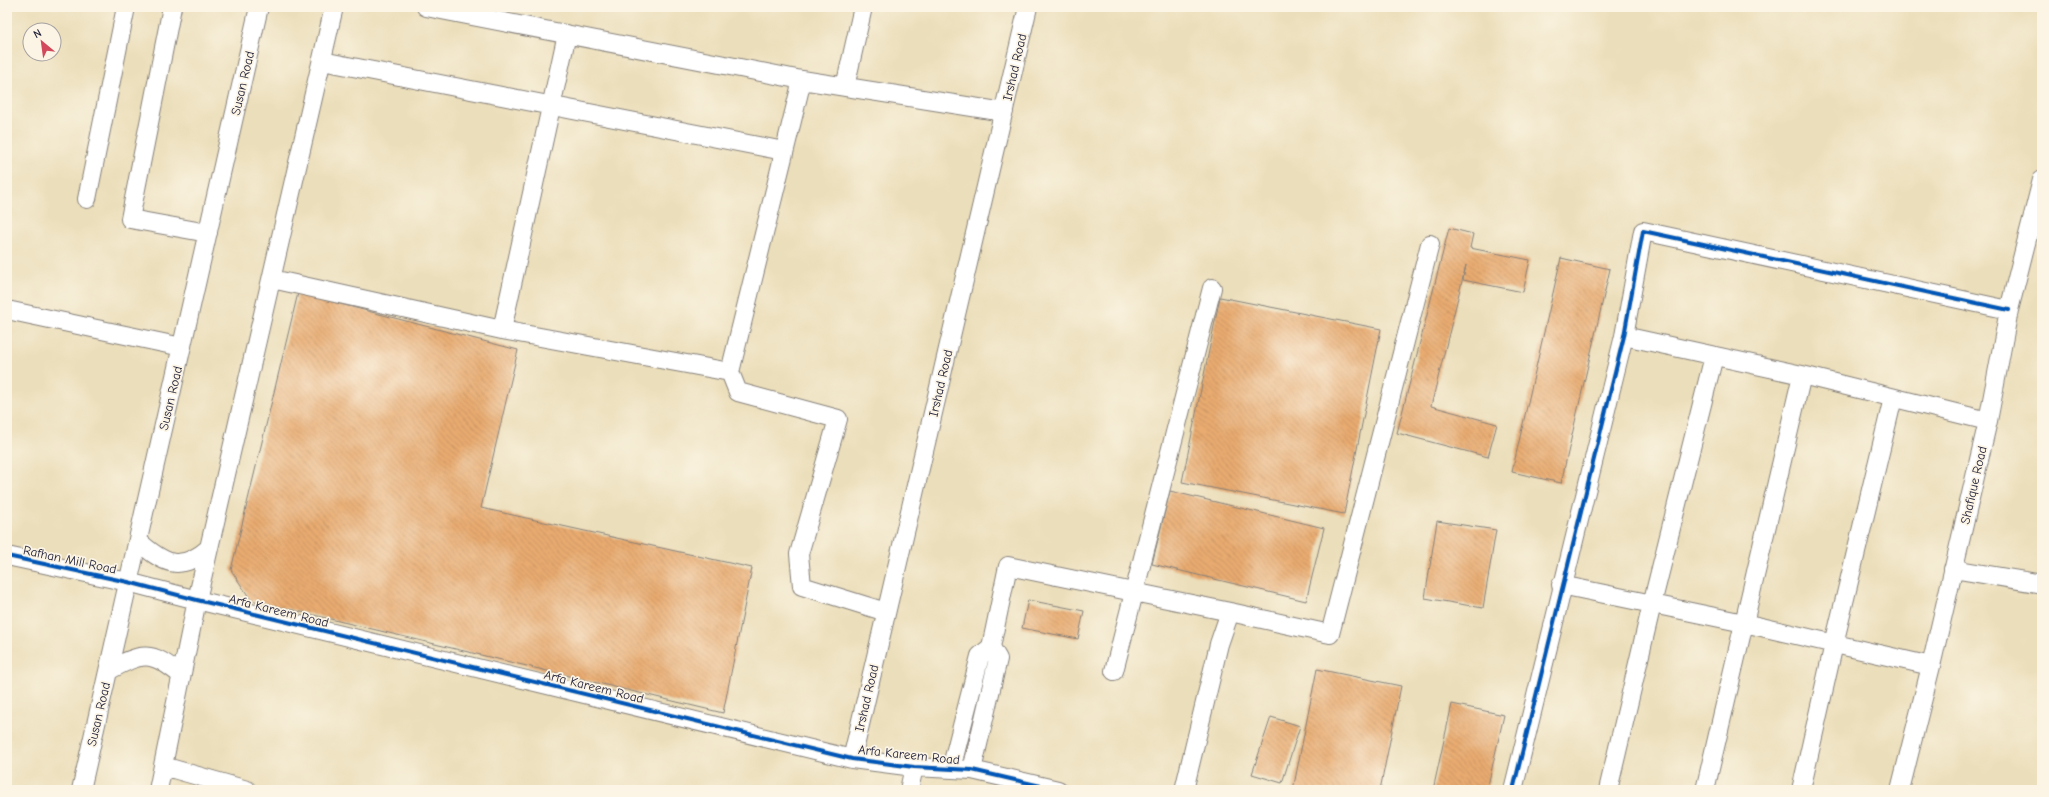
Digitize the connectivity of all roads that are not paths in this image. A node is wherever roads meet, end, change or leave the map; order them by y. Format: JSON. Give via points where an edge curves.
{"nodes":[{"id":1,"x":126,"y":7,"type":"edge"},
{"id":2,"x":172,"y":7,"type":"edge"},
{"id":3,"x":259,"y":7,"type":"edge"},
{"id":4,"x":334,"y":7,"type":"edge"},
{"id":5,"x":426,"y":7,"type":"edge"},
{"id":6,"x":863,"y":7,"type":"edge"},
{"id":7,"x":1028,"y":7,"type":"edge"},
{"id":8,"x":567,"y":34,"type":"junction"},
{"id":9,"x":322,"y":61,"type":"junction"},
{"id":10,"x":802,"y":80,"type":"junction"},
{"id":11,"x":845,"y":86,"type":"junction"},
{"id":12,"x":551,"y":106,"type":"junction"},
{"id":13,"x":1004,"y":112,"type":"junction"},
{"id":14,"x":784,"y":151,"type":"junction"},
{"id":15,"x":2042,"y":180,"type":"edge"},
{"id":16,"x":87,"y":199,"type":"dead end"},
{"id":17,"x":208,"y":233,"type":"junction"},
{"id":18,"x":1430,"y":244,"type":"dead end"},
{"id":19,"x":272,"y":279,"type":"junction"},
{"id":20,"x":1212,"y":288,"type":"dead end"},
{"id":21,"x":7,"y":310,"type":"edge"},
{"id":22,"x":2009,"y":310,"type":"junction"},
{"id":23,"x":502,"y":330,"type":"junction"},
{"id":24,"x":1624,"y":336,"type":"junction"},
{"id":25,"x":182,"y":347,"type":"junction"},
{"id":26,"x":1714,"y":356,"type":"junction"},
{"id":27,"x":730,"y":372,"type":"junction"},
{"id":28,"x":1802,"y":375,"type":"junction"},
{"id":29,"x":1894,"y":398,"type":"junction"},
{"id":30,"x":1988,"y":421,"type":"junction"},
{"id":31,"x":138,"y":541,"type":"junction"},
{"id":32,"x":209,"y":548,"type":"junction"},
{"id":33,"x":7,"y":556,"type":"edge"},
{"id":34,"x":1953,"y":569,"type":"junction"},
{"id":35,"x":128,"y":582,"type":"junction"},
{"id":36,"x":2042,"y":584,"type":"edge"},
{"id":37,"x":1561,"y":585,"type":"junction"},
{"id":38,"x":1133,"y":594,"type":"junction"},
{"id":39,"x":197,"y":600,"type":"junction"},
{"id":40,"x":1652,"y":604,"type":"junction"},
{"id":41,"x":886,"y":612,"type":"junction"},
{"id":42,"x":1230,"y":612,"type":"junction"},
{"id":43,"x":1744,"y":623,"type":"junction"},
{"id":44,"x":1834,"y":644,"type":"junction"},
{"id":45,"x":991,"y":647,"type":"junction"},
{"id":46,"x":1931,"y":666,"type":"junction"},
{"id":47,"x":108,"y":671,"type":"junction"},
{"id":48,"x":1114,"y":671,"type":"dead end"},
{"id":49,"x":182,"y":675,"type":"junction"},
{"id":50,"x":852,"y":758,"type":"junction"},
{"id":51,"x":163,"y":766,"type":"junction"},
{"id":52,"x":914,"y":767,"type":"junction"},
{"id":53,"x":951,"y":769,"type":"junction"},
{"id":54,"x":972,"y":770,"type":"junction"},
{"id":55,"x":1050,"y":789,"type":"edge"},
{"id":56,"x":81,"y":790,"type":"edge"},
{"id":57,"x":158,"y":790,"type":"edge"},
{"id":58,"x":247,"y":790,"type":"edge"},
{"id":59,"x":909,"y":790,"type":"edge"},
{"id":60,"x":1184,"y":790,"type":"edge"},
{"id":61,"x":1513,"y":790,"type":"edge"},
{"id":62,"x":1608,"y":790,"type":"edge"},
{"id":63,"x":1704,"y":790,"type":"edge"},
{"id":64,"x":1801,"y":790,"type":"edge"},
{"id":65,"x":1900,"y":790,"type":"edge"}],
"edges":[{"from":1,"to":16,"type":"street"},
{"from":2,"to":17,"type":"street","via":[[130,219]]},
{"from":3,"to":17,"type":"street","name":"Susan Road"},
{"from":4,"to":9,"type":"street"},
{"from":5,"to":8,"type":"street"},
{"from":6,"to":11,"type":"street"},
{"from":7,"to":13,"type":"street","name":"Irshad Road"},
{"from":8,"to":10,"type":"street"},
{"from":8,"to":12,"type":"street"},
{"from":9,"to":12,"type":"street"},
{"from":9,"to":19,"type":"street"},
{"from":10,"to":11,"type":"street"},
{"from":10,"to":14,"type":"street"},
{"from":11,"to":13,"type":"street"},
{"from":12,"to":14,"type":"street"},
{"from":12,"to":23,"type":"street"},
{"from":13,"to":41,"type":"street","name":"Irshad Road"},
{"from":14,"to":27,"type":"street"},
{"from":15,"to":22,"type":"street","name":"Shafique Road"},
{"from":17,"to":25,"type":"street","name":"Susan Road"},
{"from":18,"to":42,"type":"street","via":[[1330,634]]},
{"from":19,"to":23,"type":"street"},
{"from":19,"to":32,"type":"street"},
{"from":20,"to":38,"type":"street"},
{"from":21,"to":25,"type":"street"},
{"from":22,"to":24,"type":"street","via":[[1643,231]]},
{"from":22,"to":30,"type":"street","name":"Shafique Road"},
{"from":23,"to":27,"type":"street"},
{"from":24,"to":26,"type":"street"},
{"from":24,"to":37,"type":"street"},
{"from":25,"to":31,"type":"street","name":"Susan Road"},
{"from":26,"to":28,"type":"street"},
{"from":26,"to":40,"type":"street"},
{"from":27,"to":41,"type":"street","via":[[738,392],[838,419],[798,554],[802,586]]},
{"from":28,"to":29,"type":"street"},
{"from":28,"to":43,"type":"street"},
{"from":29,"to":30,"type":"street"},
{"from":29,"to":44,"type":"street"},
{"from":30,"to":34,"type":"street","name":"Shafique Road"},
{"from":31,"to":32,"type":"street","via":[[156,557],[175,564],[196,560]]},
{"from":31,"to":35,"type":"street","name":"Susan Road"},
{"from":32,"to":39,"type":"street"},
{"from":33,"to":35,"type":"street","name":"Rafhan Mill Road"},
{"from":34,"to":36,"type":"street"},
{"from":34,"to":46,"type":"street","name":"Shafique Road"},
{"from":35,"to":39,"type":"street","name":"Arfa Kareem Road"},
{"from":35,"to":47,"type":"street","name":"Susan Road"},
{"from":37,"to":40,"type":"street"},
{"from":37,"to":61,"type":"street"},
{"from":38,"to":42,"type":"street"},
{"from":38,"to":45,"type":"street","via":[[1008,566]]},
{"from":38,"to":48,"type":"street"},
{"from":39,"to":49,"type":"street"},
{"from":39,"to":50,"type":"street","name":"Arfa Kareem Road"},
{"from":40,"to":43,"type":"street"},
{"from":40,"to":62,"type":"street"},
{"from":41,"to":50,"type":"street","name":"Irshad Road"},
{"from":42,"to":60,"type":"street","via":[[1219,644]]},
{"from":43,"to":44,"type":"street"},
{"from":43,"to":63,"type":"street"},
{"from":44,"to":46,"type":"street"},
{"from":44,"to":64,"type":"street"},
{"from":45,"to":53,"type":"street","via":[[980,656]]},
{"from":45,"to":54,"type":"street","via":[[998,660]]},
{"from":46,"to":65,"type":"street","name":"Shafique Road"},
{"from":47,"to":49,"type":"street","via":[[132,659],[150,656],[163,661]]},
{"from":47,"to":56,"type":"street","name":"Susan Road"},
{"from":49,"to":51,"type":"street"},
{"from":50,"to":52,"type":"street","name":"Arfa Kareem Road"},
{"from":51,"to":57,"type":"street"},
{"from":51,"to":58,"type":"street"},
{"from":52,"to":53,"type":"street","name":"Arfa Kareem Road"},
{"from":52,"to":59,"type":"street"},
{"from":53,"to":54,"type":"street","name":"Arfa Kareem Road"},
{"from":54,"to":55,"type":"street","name":"Arfa Kareem Road"}]}
